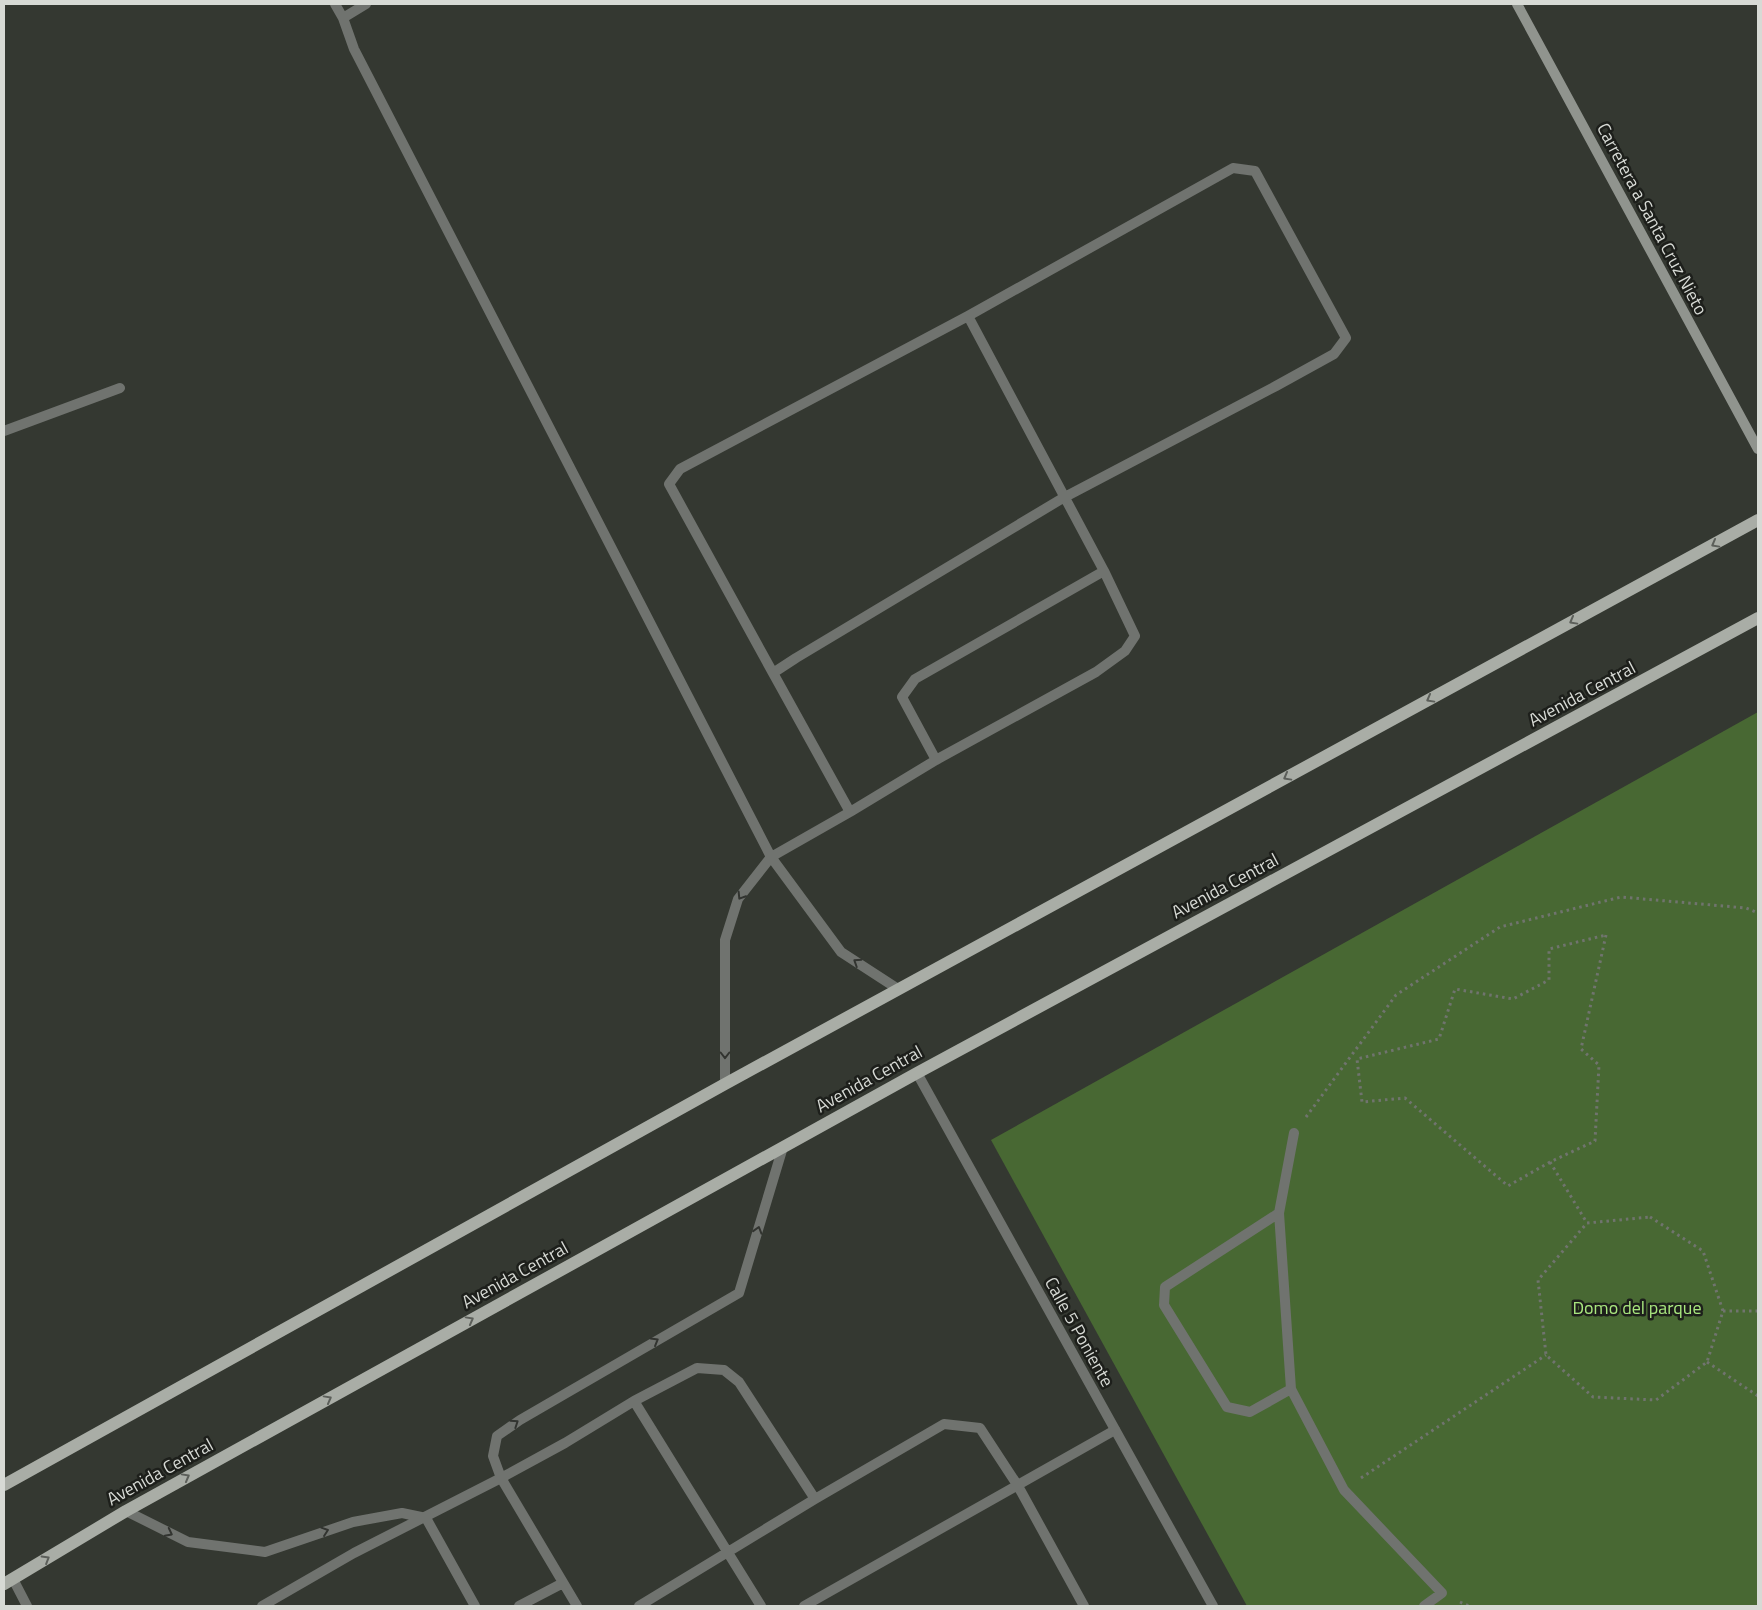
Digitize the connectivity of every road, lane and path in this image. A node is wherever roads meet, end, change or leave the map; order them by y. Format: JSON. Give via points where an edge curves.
{"nodes":[{"id":1,"x":335,"y":4,"type":"edge"},
{"id":2,"x":366,"y":4,"type":"edge"},
{"id":3,"x":1517,"y":4,"type":"edge"},
{"id":4,"x":343,"y":18,"type":"junction"},
{"id":5,"x":968,"y":316,"type":"junction"},
{"id":6,"x":120,"y":388,"type":"dead end"},
{"id":7,"x":4,"y":431,"type":"edge"},
{"id":8,"x":1758,"y":449,"type":"edge"},
{"id":9,"x":1063,"y":498,"type":"junction"},
{"id":10,"x":1758,"y":520,"type":"edge"},
{"id":11,"x":1104,"y":571,"type":"junction"},
{"id":12,"x":1758,"y":618,"type":"edge"},
{"id":13,"x":773,"y":673,"type":"junction"},
{"id":14,"x":936,"y":760,"type":"junction"},
{"id":15,"x":850,"y":812,"type":"junction"},
{"id":16,"x":771,"y":857,"type":"junction"},
{"id":17,"x":1758,"y":913,"type":"edge"},
{"id":18,"x":898,"y":989,"type":"junction"},
{"id":19,"x":917,"y":1073,"type":"junction"},
{"id":20,"x":725,"y":1084,"type":"junction"},
{"id":21,"x":1294,"y":1133,"type":"joint"},
{"id":22,"x":783,"y":1147,"type":"junction"},
{"id":23,"x":1550,"y":1162,"type":"junction"},
{"id":24,"x":1279,"y":1213,"type":"junction"},
{"id":25,"x":1587,"y":1223,"type":"junction"},
{"id":26,"x":1723,"y":1311,"type":"junction"},
{"id":27,"x":1758,"y":1311,"type":"edge"},
{"id":28,"x":1546,"y":1355,"type":"junction"},
{"id":29,"x":1707,"y":1362,"type":"junction"},
{"id":30,"x":1291,"y":1389,"type":"junction"},
{"id":31,"x":1758,"y":1396,"type":"edge"},
{"id":32,"x":634,"y":1401,"type":"junction"},
{"id":33,"x":1116,"y":1430,"type":"junction"},
{"id":34,"x":501,"y":1478,"type":"junction"},
{"id":35,"x":4,"y":1485,"type":"edge"},
{"id":36,"x":1018,"y":1486,"type":"junction"},
{"id":37,"x":1344,"y":1490,"type":"junction"},
{"id":38,"x":815,"y":1499,"type":"junction"},
{"id":39,"x":126,"y":1511,"type":"junction"},
{"id":40,"x":426,"y":1518,"type":"junction"},
{"id":41,"x":727,"y":1553,"type":"junction"},
{"id":42,"x":8,"y":1581,"type":"edge"},
{"id":43,"x":563,"y":1583,"type":"junction"},
{"id":44,"x":28,"y":1606,"type":"edge"},
{"id":45,"x":262,"y":1606,"type":"edge"},
{"id":46,"x":475,"y":1606,"type":"edge"},
{"id":47,"x":519,"y":1606,"type":"edge"},
{"id":48,"x":578,"y":1606,"type":"edge"},
{"id":49,"x":639,"y":1606,"type":"edge"},
{"id":50,"x":761,"y":1606,"type":"edge"},
{"id":51,"x":804,"y":1606,"type":"edge"},
{"id":52,"x":1084,"y":1606,"type":"edge"},
{"id":53,"x":1213,"y":1606,"type":"edge"},
{"id":54,"x":1424,"y":1606,"type":"edge"}],
"edges":[{"from":1,"to":4,"type":"street"},
{"from":2,"to":4,"type":"street"},
{"from":3,"to":8,"type":"street","name":"Carretera a Santa Cruz Nieto"},
{"from":4,"to":16,"type":"street","via":[[359,58]]},
{"from":5,"to":9,"type":"street"},
{"from":5,"to":9,"type":"street","via":[[1233,168],[1255,171],[1346,338],[1334,354]]},
{"from":5,"to":13,"type":"street","via":[[680,469],[669,484]]},
{"from":6,"to":7,"type":"street"},
{"from":9,"to":11,"type":"street"},
{"from":9,"to":13,"type":"street"},
{"from":10,"to":18,"type":"main road","one_way":true},
{"from":11,"to":14,"type":"street","via":[[1135,636],[1125,651],[1096,672]]},
{"from":11,"to":14,"type":"street","via":[[915,679],[902,697]]},
{"from":12,"to":19,"type":"main road","name":"Avenida Central"},
{"from":13,"to":15,"type":"street"},
{"from":14,"to":15,"type":"street"},
{"from":15,"to":16,"type":"street"},
{"from":18,"to":16,"type":"street","one_way":true,"via":[[841,952]]},
{"from":16,"to":20,"type":"street","one_way":true,"via":[[738,899],[725,940]]},
{"from":17,"to":21,"type":"path","via":[[1746,908],[1621,897],[1500,927],[1396,995]]},
{"from":18,"to":20,"type":"main road"},
{"from":19,"to":22,"type":"main road","name":"Avenida Central"},
{"from":19,"to":33,"type":"street","name":"Calle 5 Poniente"},
{"from":20,"to":35,"type":"main road"},
{"from":21,"to":24,"type":"street"},
{"from":34,"to":22,"type":"street","one_way":true,"via":[[493,1456],[497,1436],[739,1293]]},
{"from":39,"to":22,"type":"main road","name":"Avenida Central","one_way":true},
{"from":23,"to":23,"type":"path","via":[[1508,1186],[1405,1098],[1362,1102],[1357,1058],[1439,1039],[1455,989],[1513,999],[1549,980],[1549,948],[1606,935],[1581,1049],[1599,1065],[1595,1141]]},
{"from":23,"to":25,"type":"path"},
{"from":24,"to":30,"type":"street"},
{"from":24,"to":30,"type":"street","via":[[1165,1287],[1164,1304],[1227,1407],[1250,1412]]},
{"from":25,"to":26,"type":"path","via":[[1650,1217],[1665,1226],[1703,1251]]},
{"from":25,"to":28,"type":"path","via":[[1538,1280]]},
{"from":26,"to":27,"type":"path"},
{"from":26,"to":29,"type":"path"},
{"from":28,"to":29,"type":"path","via":[[1593,1397],[1656,1400]]},
{"from":28,"to":37,"type":"path"},
{"from":29,"to":31,"type":"path"},
{"from":30,"to":37,"type":"street"},
{"from":32,"to":34,"type":"street"},
{"from":32,"to":38,"type":"street","via":[[696,1368],[724,1370],[739,1382]]},
{"from":32,"to":41,"type":"street"},
{"from":33,"to":36,"type":"street"},
{"from":33,"to":53,"type":"street","name":"Calle 5 Poniente"},
{"from":34,"to":40,"type":"street"},
{"from":34,"to":43,"type":"street"},
{"from":36,"to":38,"type":"street","via":[[980,1428],[944,1424]]},
{"from":36,"to":51,"type":"street"},
{"from":36,"to":52,"type":"street"},
{"from":37,"to":54,"type":"street","via":[[1442,1594]]},
{"from":38,"to":41,"type":"street"},
{"from":39,"to":40,"type":"street","one_way":true,"via":[[188,1542],[265,1552],[353,1522],[402,1513]]},
{"from":42,"to":39,"type":"main road","name":"Avenida Central","one_way":true},
{"from":40,"to":45,"type":"street","via":[[354,1553]]},
{"from":40,"to":46,"type":"street"},
{"from":41,"to":49,"type":"street"},
{"from":41,"to":50,"type":"street"},
{"from":42,"to":44,"type":"street"},
{"from":43,"to":47,"type":"street"},
{"from":43,"to":48,"type":"street"}]}
